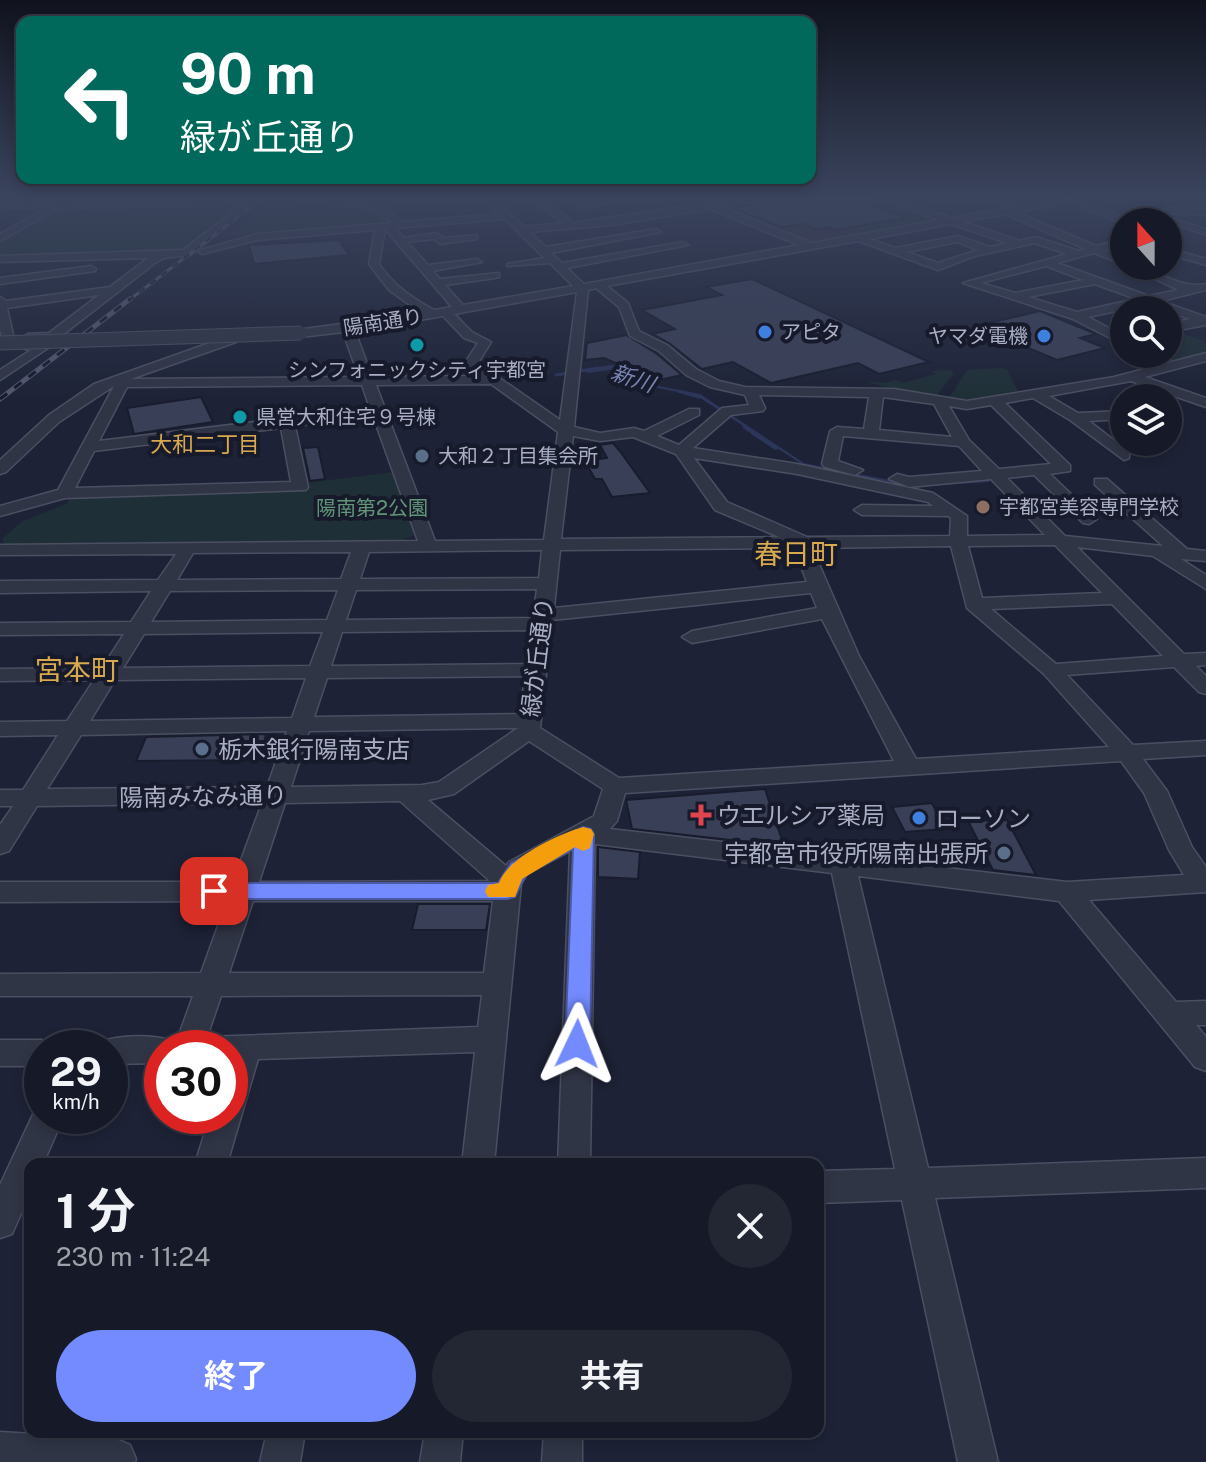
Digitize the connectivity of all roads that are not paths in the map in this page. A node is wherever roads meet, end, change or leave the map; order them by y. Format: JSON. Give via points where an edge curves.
{"nodes":[{"id":1,"x":114,"y":264,"type":"edge"},
{"id":2,"x":148,"y":264,"type":"edge"},
{"id":3,"x":374,"y":264,"type":"edge"},
{"id":4,"x":421,"y":264,"type":"edge"},
{"id":5,"x":460,"y":264,"type":"edge"},
{"id":6,"x":558,"y":264,"type":"edge"},
{"id":7,"x":710,"y":264,"type":"edge"},
{"id":8,"x":1037,"y":264,"type":"edge"},
{"id":9,"x":1051,"y":264,"type":"edge"},
{"id":10,"x":425,"y":269,"type":"junction"},
{"id":11,"x":133,"y":275,"type":"junction"},
{"id":12,"x":495,"y":275,"type":"dead end"},
{"id":13,"x":1094,"y":280,"type":"junction"},
{"id":14,"x":1165,"y":280,"type":"edge"},
{"id":15,"x":0,"y":281,"type":"edge"},
{"id":16,"x":438,"y":283,"type":"junction"},
{"id":17,"x":590,"y":286,"type":"junction"},
{"id":18,"x":1206,"y":287,"type":"edge"},
{"id":19,"x":114,"y":290,"type":"junction"},
{"id":20,"x":1190,"y":291,"type":"junction"},
{"id":21,"x":1138,"y":296,"type":"edge"},
{"id":22,"x":1167,"y":296,"type":"edge"},
{"id":23,"x":1012,"y":297,"type":"junction"},
{"id":24,"x":1206,"y":297,"type":"edge"},
{"id":25,"x":94,"y":305,"type":"junction"},
{"id":26,"x":1,"y":307,"type":"edge"},
{"id":27,"x":1110,"y":309,"type":"edge"},
{"id":28,"x":446,"y":312,"type":"junction"},
{"id":29,"x":1182,"y":312,"type":"edge"},
{"id":30,"x":1077,"y":316,"type":"junction"},
{"id":31,"x":1205,"y":320,"type":"edge"},
{"id":32,"x":1182,"y":325,"type":"edge"},
{"id":33,"x":348,"y":329,"type":"junction"},
{"id":34,"x":325,"y":331,"type":"junction"},
{"id":35,"x":1110,"y":332,"type":"edge"},
{"id":36,"x":232,"y":339,"type":"junction"},
{"id":37,"x":2,"y":342,"type":"edge"},
{"id":38,"x":1206,"y":357,"type":"edge"},
{"id":39,"x":1182,"y":363,"type":"edge"},
{"id":40,"x":1163,"y":368,"type":"edge"},
{"id":41,"x":0,"y":376,"type":"edge"},
{"id":42,"x":1132,"y":377,"type":"junction"},
{"id":43,"x":492,"y":380,"type":"junction"},
{"id":44,"x":119,"y":381,"type":"junction"},
{"id":45,"x":367,"y":381,"type":"junction"},
{"id":46,"x":750,"y":391,"type":"junction"},
{"id":47,"x":877,"y":392,"type":"junction"},
{"id":48,"x":1034,"y":393,"type":"junction"},
{"id":49,"x":939,"y":401,"type":"junction"},
{"id":50,"x":995,"y":401,"type":"junction"},
{"id":51,"x":1206,"y":403,"type":"edge"},
{"id":52,"x":378,"y":411,"type":"junction"},
{"id":53,"x":694,"y":412,"type":"dead end"},
{"id":54,"x":1110,"y":416,"type":"edge"},
{"id":55,"x":1075,"y":417,"type":"junction"},
{"id":56,"x":287,"y":422,"type":"junction"},
{"id":57,"x":565,"y":430,"type":"junction"},
{"id":58,"x":871,"y":434,"type":"junction"},
{"id":59,"x":645,"y":436,"type":"junction"},
{"id":60,"x":963,"y":442,"type":"junction"},
{"id":61,"x":1110,"y":444,"type":"edge"},
{"id":62,"x":90,"y":447,"type":"junction"},
{"id":63,"x":681,"y":451,"type":"junction"},
{"id":64,"x":0,"y":469,"type":"edge"},
{"id":65,"x":1038,"y":471,"type":"junction"},
{"id":66,"x":996,"y":476,"type":"junction"},
{"id":67,"x":1101,"y":482,"type":"dead end"},
{"id":68,"x":64,"y":493,"type":"junction"},
{"id":69,"x":1094,"y":505,"type":"junction"},
{"id":70,"x":862,"y":510,"type":"dead end"},
{"id":71,"x":0,"y":511,"type":"edge"},
{"id":72,"x":953,"y":511,"type":"junction"},
{"id":73,"x":800,"y":540,"type":"junction"},
{"id":74,"x":958,"y":540,"type":"junction"},
{"id":75,"x":1057,"y":540,"type":"junction"},
{"id":76,"x":551,"y":544,"type":"junction"},
{"id":77,"x":428,"y":545,"type":"junction"},
{"id":78,"x":362,"y":546,"type":"junction"},
{"id":79,"x":188,"y":548,"type":"junction"},
{"id":80,"x":1156,"y":550,"type":"junction"},
{"id":81,"x":1181,"y":553,"type":"junction"},
{"id":82,"x":4,"y":555,"type":"edge"},
{"id":83,"x":1206,"y":556,"type":"edge"},
{"id":84,"x":546,"y":583,"type":"junction"},
{"id":85,"x":1206,"y":583,"type":"edge"},
{"id":86,"x":349,"y":584,"type":"junction"},
{"id":87,"x":0,"y":587,"type":"edge"},
{"id":88,"x":164,"y":587,"type":"junction"},
{"id":89,"x":816,"y":587,"type":"junction"},
{"id":90,"x":1117,"y":598,"type":"junction"},
{"id":91,"x":974,"y":604,"type":"junction"},
{"id":92,"x":828,"y":612,"type":"junction"},
{"id":93,"x":542,"y":619,"type":"junction"},
{"id":94,"x":336,"y":626,"type":"junction"},
{"id":95,"x":139,"y":627,"type":"junction"},
{"id":96,"x":0,"y":629,"type":"edge"},
{"id":97,"x":692,"y":637,"type":"dead end"},
{"id":98,"x":1206,"y":659,"type":"edge"},
{"id":99,"x":1179,"y":660,"type":"junction"},
{"id":100,"x":535,"y":670,"type":"junction"},
{"id":101,"x":1051,"y":670,"type":"junction"},
{"id":102,"x":320,"y":671,"type":"junction"},
{"id":103,"x":109,"y":673,"type":"junction"},
{"id":104,"x":0,"y":675,"type":"edge"},
{"id":105,"x":1206,"y":688,"type":"edge"},
{"id":106,"x":302,"y":726,"type":"junction"},
{"id":107,"x":529,"y":726,"type":"junction"},
{"id":108,"x":75,"y":727,"type":"junction"},
{"id":109,"x":0,"y":729,"type":"edge"},
{"id":110,"x":1206,"y":748,"type":"edge"},
{"id":111,"x":1126,"y":752,"type":"junction"},
{"id":112,"x":908,"y":766,"type":"junction"},
{"id":113,"x":615,"y":786,"type":"junction"},
{"id":114,"x":407,"y":794,"type":"junction"},
{"id":115,"x":278,"y":795,"type":"junction"},
{"id":116,"x":0,"y":798,"type":"edge"},
{"id":117,"x":29,"y":798,"type":"junction"},
{"id":118,"x":583,"y":834,"type":"junction"},
{"id":119,"x":0,"y":845,"type":"edge"},
{"id":120,"x":843,"y":865,"type":"junction"},
{"id":121,"x":1205,"y":883,"type":"edge"},
{"id":122,"x":508,"y":887,"type":"junction"},
{"id":123,"x":245,"y":891,"type":"junction"},
{"id":124,"x":0,"y":892,"type":"edge"},
{"id":125,"x":1067,"y":892,"type":"junction"},
{"id":126,"x":212,"y":983,"type":"junction"},
{"id":127,"x":499,"y":984,"type":"junction"},
{"id":128,"x":0,"y":985,"type":"edge"},
{"id":129,"x":1206,"y":1013,"type":"edge"},
{"id":130,"x":1169,"y":1014,"type":"junction"},
{"id":131,"x":195,"y":1030,"type":"edge"},
{"id":132,"x":493,"y":1039,"type":"junction"},
{"id":133,"x":248,"y":1047,"type":"edge"},
{"id":134,"x":0,"y":1053,"type":"edge"},
{"id":135,"x":24,"y":1053,"type":"edge"},
{"id":136,"x":1206,"y":1058,"type":"edge"},
{"id":137,"x":40,"y":1134,"type":"edge"},
{"id":138,"x":220,"y":1134,"type":"edge"},
{"id":139,"x":29,"y":1158,"type":"edge"},
{"id":140,"x":213,"y":1158,"type":"edge"},
{"id":141,"x":479,"y":1158,"type":"edge"},
{"id":142,"x":574,"y":1158,"type":"edge"},
{"id":143,"x":24,"y":1169,"type":"edge"},
{"id":144,"x":1206,"y":1173,"type":"edge"},
{"id":145,"x":914,"y":1183,"type":"junction"},
{"id":146,"x":824,"y":1187,"type":"edge"},
{"id":147,"x":0,"y":1222,"type":"edge"},
{"id":148,"x":285,"y":1438,"type":"edge"},
{"id":149,"x":443,"y":1438,"type":"edge"},
{"id":150,"x":563,"y":1438,"type":"edge"},
{"id":151,"x":0,"y":1452,"type":"edge"},
{"id":152,"x":116,"y":1459,"type":"dead end"},
{"id":153,"x":280,"y":1462,"type":"edge"},
{"id":154,"x":440,"y":1462,"type":"edge"},
{"id":155,"x":562,"y":1462,"type":"edge"},
{"id":156,"x":978,"y":1462,"type":"edge"}],
"edges":[{"from":1,"to":15,"type":"street"},
{"from":2,"to":11,"type":"street"},
{"from":3,"to":28,"type":"street","via":[[398,294]]},
{"from":4,"to":10,"type":"street"},
{"from":5,"to":10,"type":"street"},
{"from":6,"to":17,"type":"street"},
{"from":7,"to":17,"type":"street","name":"陽南通り"},
{"from":8,"to":23,"type":"street","via":[[969,283]]},
{"from":9,"to":13,"type":"street"},
{"from":10,"to":16,"type":"street"},
{"from":11,"to":19,"type":"street"},
{"from":11,"to":26,"type":"street"},
{"from":12,"to":16,"type":"street"},
{"from":13,"to":21,"type":"street"},
{"from":13,"to":23,"type":"street"},
{"from":14,"to":20,"type":"street"},
{"from":16,"to":28,"type":"street"},
{"from":17,"to":28,"type":"street","name":"陽南通り"},
{"from":17,"to":46,"type":"street","via":[[624,305],[634,333],[691,372],[715,384]]},
{"from":17,"to":57,"type":"street","name":"緑が丘通り"},
{"from":18,"to":20,"type":"street"},
{"from":19,"to":25,"type":"street"},
{"from":19,"to":26,"type":"street"},
{"from":20,"to":22,"type":"street"},
{"from":20,"to":24,"type":"street"},
{"from":23,"to":30,"type":"street"},
{"from":25,"to":26,"type":"street"},
{"from":25,"to":37,"type":"street","via":[[52,337]]},
{"from":26,"to":37,"type":"street"},
{"from":27,"to":30,"type":"street"},
{"from":28,"to":33,"type":"street","name":"陽南通り"},
{"from":28,"to":43,"type":"street","via":[[468,335],[485,342],[471,364]]},
{"from":29,"to":31,"type":"street"},
{"from":30,"to":35,"type":"street"},
{"from":31,"to":32,"type":"street"},
{"from":33,"to":34,"type":"street","name":"陽南通り"},
{"from":33,"to":45,"type":"street"},
{"from":34,"to":36,"type":"street"},
{"from":34,"to":36,"type":"street","via":[[108,340]]},
{"from":34,"to":37,"type":"street","name":"陽南通り","bridge":true},
{"from":36,"to":44,"type":"street"},
{"from":37,"to":41,"type":"street","via":[[45,346]]},
{"from":38,"to":39,"type":"street"},
{"from":40,"to":42,"type":"street"},
{"from":42,"to":48,"type":"street"},
{"from":42,"to":51,"type":"street"},
{"from":43,"to":45,"type":"street"},
{"from":43,"to":57,"type":"street"},
{"from":44,"to":45,"type":"street"},
{"from":44,"to":62,"type":"street"},
{"from":44,"to":64,"type":"street","via":[[97,387]]},
{"from":45,"to":52,"type":"street"},
{"from":46,"to":47,"type":"street"},
{"from":46,"to":63,"type":"street","via":[[758,408],[727,411]]},
{"from":47,"to":49,"type":"street"},
{"from":47,"to":58,"type":"street"},
{"from":48,"to":50,"type":"street"},
{"from":48,"to":55,"type":"street"},
{"from":49,"to":50,"type":"street"},
{"from":49,"to":60,"type":"street"},
{"from":50,"to":65,"type":"street","via":[[1064,468]]},
{"from":52,"to":56,"type":"street"},
{"from":52,"to":77,"type":"street"},
{"from":53,"to":59,"type":"street"},
{"from":54,"to":55,"type":"street"},
{"from":55,"to":61,"type":"street"},
{"from":56,"to":62,"type":"street"},
{"from":56,"to":68,"type":"street","via":[[300,487]]},
{"from":57,"to":59,"type":"street","via":[[600,437],[634,432]]},
{"from":57,"to":76,"type":"street","name":"緑が丘通り"},
{"from":58,"to":60,"type":"street"},
{"from":58,"to":66,"type":"street","via":[[837,431],[830,464],[909,482]]},
{"from":59,"to":63,"type":"street"},
{"from":60,"to":66,"type":"street"},
{"from":62,"to":68,"type":"street"},
{"from":63,"to":72,"type":"street","via":[[933,498]]},
{"from":63,"to":73,"type":"street","via":[[721,506]]},
{"from":65,"to":66,"type":"street"},
{"from":65,"to":69,"type":"street"},
{"from":66,"to":75,"type":"street"},
{"from":67,"to":69,"type":"street"},
{"from":68,"to":71,"type":"street"},
{"from":69,"to":81,"type":"street"},
{"from":70,"to":72,"type":"street"},
{"from":72,"to":74,"type":"street","via":[[959,516]]},
{"from":73,"to":74,"type":"street"},
{"from":73,"to":76,"type":"street"},
{"from":73,"to":89,"type":"street"},
{"from":74,"to":75,"type":"street"},
{"from":74,"to":91,"type":"street"},
{"from":75,"to":80,"type":"street"},
{"from":75,"to":90,"type":"street"},
{"from":76,"to":77,"type":"street"},
{"from":76,"to":84,"type":"street","name":"緑が丘通り"},
{"from":77,"to":78,"type":"street"},
{"from":78,"to":79,"type":"street"},
{"from":78,"to":86,"type":"street"},
{"from":79,"to":82,"type":"street"},
{"from":79,"to":88,"type":"street"},
{"from":80,"to":81,"type":"street"},
{"from":80,"to":85,"type":"street"},
{"from":81,"to":83,"type":"street"},
{"from":84,"to":86,"type":"street"},
{"from":84,"to":93,"type":"street","name":"緑が丘通り"},
{"from":86,"to":88,"type":"street"},
{"from":86,"to":94,"type":"street"},
{"from":87,"to":88,"type":"street"},
{"from":88,"to":95,"type":"street"},
{"from":89,"to":92,"type":"street"},
{"from":89,"to":93,"type":"street"},
{"from":90,"to":91,"type":"street"},
{"from":90,"to":99,"type":"street"},
{"from":91,"to":101,"type":"street"},
{"from":92,"to":97,"type":"street"},
{"from":92,"to":112,"type":"street"},
{"from":93,"to":94,"type":"street"},
{"from":93,"to":100,"type":"street","name":"緑が丘通り"},
{"from":94,"to":95,"type":"street"},
{"from":94,"to":102,"type":"street"},
{"from":95,"to":96,"type":"street"},
{"from":95,"to":103,"type":"street"},
{"from":98,"to":99,"type":"street"},
{"from":99,"to":101,"type":"street"},
{"from":99,"to":105,"type":"street"},
{"from":100,"to":102,"type":"street"},
{"from":100,"to":107,"type":"street","name":"緑が丘通り"},
{"from":101,"to":111,"type":"street"},
{"from":102,"to":103,"type":"street"},
{"from":102,"to":106,"type":"street"},
{"from":103,"to":104,"type":"street"},
{"from":103,"to":108,"type":"street"},
{"from":106,"to":107,"type":"street"},
{"from":106,"to":108,"type":"street"},
{"from":106,"to":115,"type":"street"},
{"from":107,"to":113,"type":"street","name":"緑が丘通り"},
{"from":107,"to":114,"type":"street","name":"陽南みなみ通り","via":[[446,788]]},
{"from":108,"to":109,"type":"street"},
{"from":108,"to":117,"type":"street"},
{"from":110,"to":111,"type":"street"},
{"from":111,"to":112,"type":"street"},
{"from":111,"to":121,"type":"street","via":[[1155,791],[1181,850]]},
{"from":112,"to":113,"type":"street"},
{"from":113,"to":118,"type":"street","via":[[609,815]]},
{"from":114,"to":115,"type":"street","name":"陽南みなみ通り"},
{"from":114,"to":122,"type":"street"},
{"from":115,"to":117,"type":"street","name":"陽南みなみ通り"},
{"from":115,"to":123,"type":"street"},
{"from":116,"to":117,"type":"street","name":"陽南みなみ通り"},
{"from":117,"to":119,"type":"street"},
{"from":118,"to":120,"type":"street"},
{"from":118,"to":122,"type":"street","via":[[518,868]]},
{"from":118,"to":142,"type":"street"},
{"from":120,"to":125,"type":"street"},
{"from":120,"to":145,"type":"street"},
{"from":121,"to":125,"type":"street"},
{"from":122,"to":123,"type":"street"},
{"from":122,"to":127,"type":"street"},
{"from":123,"to":124,"type":"street"},
{"from":123,"to":126,"type":"street"},
{"from":125,"to":130,"type":"street"},
{"from":126,"to":127,"type":"street"},
{"from":126,"to":128,"type":"street"},
{"from":126,"to":131,"type":"street"},
{"from":127,"to":132,"type":"street"},
{"from":129,"to":130,"type":"street"},
{"from":130,"to":136,"type":"street"},
{"from":132,"to":133,"type":"street"},
{"from":132,"to":141,"type":"street"},
{"from":134,"to":135,"type":"street"},
{"from":137,"to":139,"type":"street"},
{"from":138,"to":140,"type":"street"},
{"from":143,"to":147,"type":"street"},
{"from":144,"to":145,"type":"street"},
{"from":145,"to":146,"type":"street"},
{"from":145,"to":156,"type":"street"},
{"from":148,"to":153,"type":"street"},
{"from":149,"to":154,"type":"street"},
{"from":150,"to":155,"type":"street"},
{"from":151,"to":152,"type":"street"}]}
